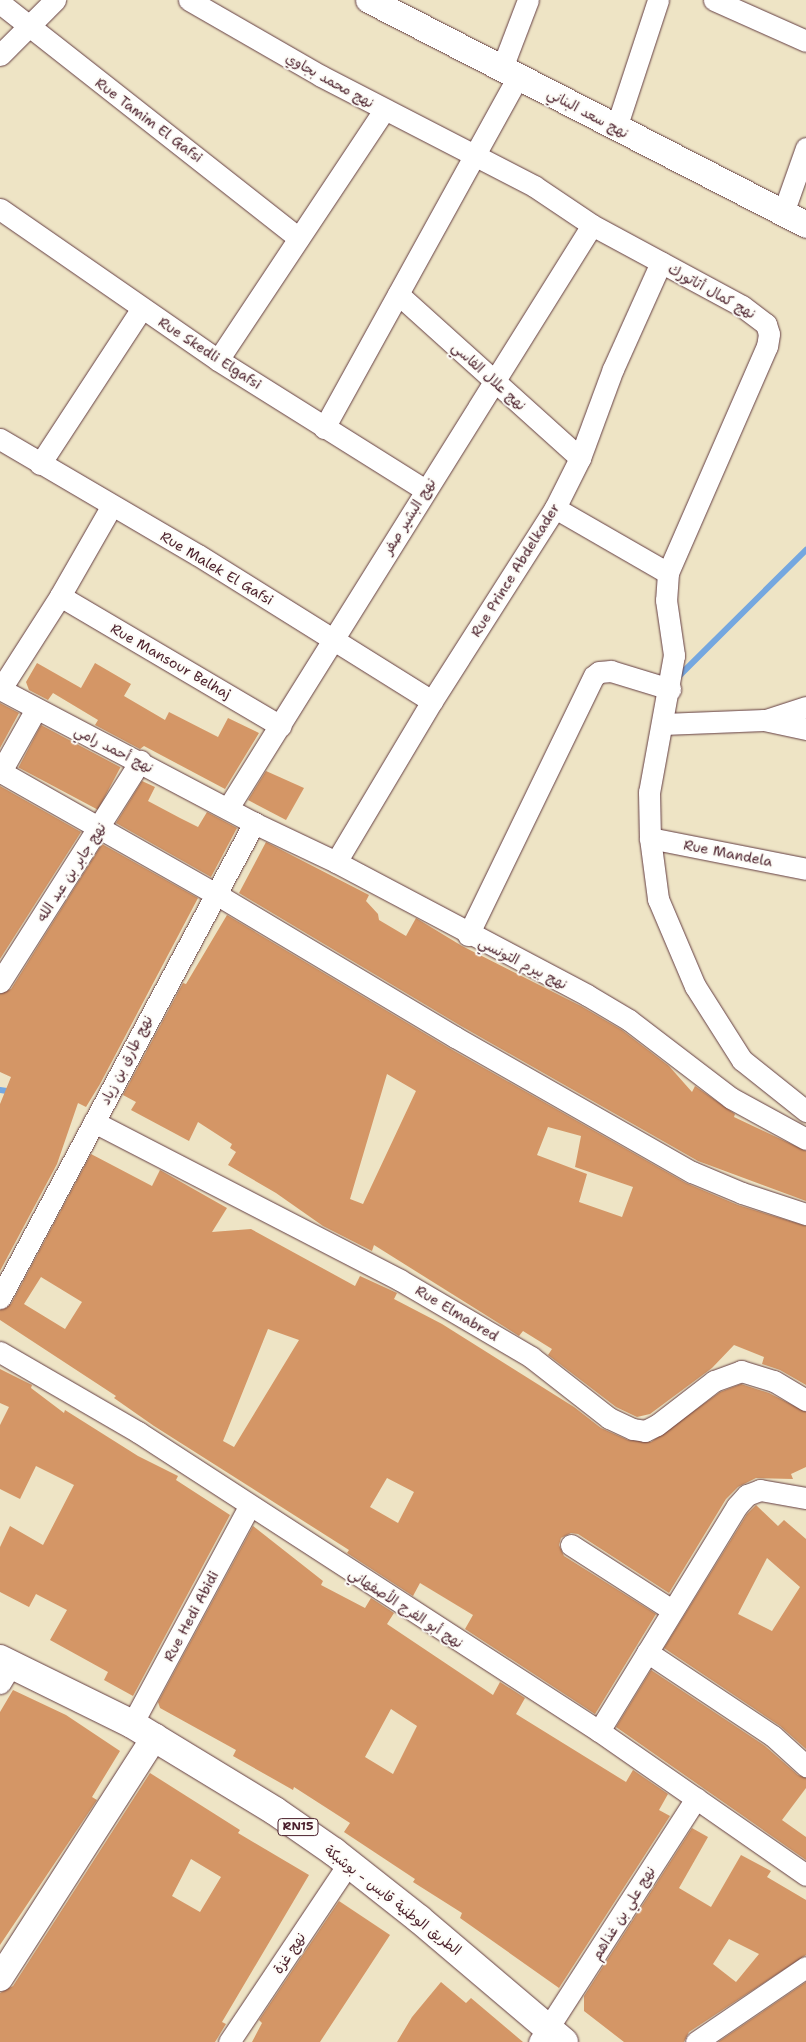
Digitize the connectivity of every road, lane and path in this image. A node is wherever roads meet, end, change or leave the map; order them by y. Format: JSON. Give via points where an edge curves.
{"nodes":[{"id":1,"x":55,"y":0,"type":"edge"},
{"id":2,"x":189,"y":0,"type":"edge"},
{"id":3,"x":369,"y":0,"type":"edge"},
{"id":4,"x":528,"y":0,"type":"edge"},
{"id":5,"x":658,"y":0,"type":"edge"},
{"id":6,"x":714,"y":0,"type":"edge"},
{"id":7,"x":0,"y":3,"type":"edge"},
{"id":8,"x":28,"y":27,"type":"junction"},
{"id":9,"x":806,"y":41,"type":"edge"},
{"id":10,"x":0,"y":55,"type":"edge"},
{"id":11,"x":510,"y":72,"type":"junction"},
{"id":12,"x":384,"y":110,"type":"junction"},
{"id":13,"x":616,"y":128,"type":"junction"},
{"id":14,"x":806,"y":148,"type":"edge"},
{"id":15,"x":473,"y":156,"type":"junction"},
{"id":16,"x":0,"y":210,"type":"edge"},
{"id":17,"x":783,"y":213,"type":"junction"},
{"id":18,"x":592,"y":224,"type":"junction"},
{"id":19,"x":806,"y":226,"type":"edge"},
{"id":20,"x":299,"y":238,"type":"junction"},
{"id":21,"x":661,"y":262,"type":"junction"},
{"id":22,"x":398,"y":294,"type":"junction"},
{"id":23,"x":142,"y":308,"type":"junction"},
{"id":24,"x":218,"y":360,"type":"junction"},
{"id":25,"x":496,"y":381,"type":"junction"},
{"id":26,"x":324,"y":428,"type":"junction"},
{"id":27,"x":0,"y":439,"type":"edge"},
{"id":28,"x":580,"y":458,"type":"junction"},
{"id":29,"x":40,"y":464,"type":"junction"},
{"id":30,"x":424,"y":490,"type":"junction"},
{"id":31,"x":112,"y":507,"type":"junction"},
{"id":32,"x":555,"y":508,"type":"junction"},
{"id":33,"x":668,"y":573,"type":"junction"},
{"id":34,"x":60,"y":596,"type":"junction"},
{"id":35,"x":332,"y":639,"type":"junction"},
{"id":36,"x":670,"y":689,"type":"junction"},
{"id":37,"x":0,"y":690,"type":"edge"},
{"id":38,"x":432,"y":701,"type":"junction"},
{"id":39,"x":806,"y":707,"type":"edge"},
{"id":40,"x":36,"y":709,"type":"junction"},
{"id":41,"x":764,"y":720,"type":"junction"},
{"id":42,"x":663,"y":724,"type":"junction"},
{"id":43,"x":281,"y":726,"type":"junction"},
{"id":44,"x":806,"y":729,"type":"edge"},
{"id":45,"x":140,"y":761,"type":"junction"},
{"id":46,"x":0,"y":772,"type":"edge"},
{"id":47,"x":228,"y":808,"type":"junction"},
{"id":48,"x":254,"y":823,"type":"junction"},
{"id":49,"x":99,"y":828,"type":"junction"},
{"id":50,"x":650,"y":838,"type":"junction"},
{"id":51,"x":336,"y":862,"type":"junction"},
{"id":52,"x":806,"y":868,"type":"edge"},
{"id":53,"x":216,"y":894,"type":"junction"},
{"id":54,"x":468,"y":935,"type":"junction"},
{"id":55,"x":0,"y":982,"type":"edge"},
{"id":56,"x":806,"y":1111,"type":"edge"},
{"id":57,"x":94,"y":1122,"type":"junction"},
{"id":58,"x":806,"y":1139,"type":"edge"},
{"id":59,"x":806,"y":1214,"type":"edge"},
{"id":60,"x":0,"y":1298,"type":"edge"},
{"id":61,"x":0,"y":1352,"type":"edge"},
{"id":62,"x":806,"y":1400,"type":"edge"},
{"id":63,"x":806,"y":1498,"type":"edge"},
{"id":64,"x":249,"y":1507,"type":"junction"},
{"id":65,"x":571,"y":1545,"type":"dead end"},
{"id":66,"x":672,"y":1610,"type":"junction"},
{"id":67,"x":647,"y":1652,"type":"junction"},
{"id":68,"x":4,"y":1669,"type":"edge"},
{"id":69,"x":144,"y":1731,"type":"junction"},
{"id":70,"x":599,"y":1731,"type":"junction"},
{"id":71,"x":806,"y":1766,"type":"edge"},
{"id":72,"x":696,"y":1798,"type":"junction"},
{"id":73,"x":348,"y":1863,"type":"junction"},
{"id":74,"x":806,"y":1875,"type":"edge"},
{"id":75,"x":806,"y":1968,"type":"edge"},
{"id":76,"x":0,"y":1978,"type":"edge"},
{"id":77,"x":551,"y":2038,"type":"edge"},
{"id":78,"x":229,"y":2042,"type":"edge"},
{"id":79,"x":696,"y":2042,"type":"edge"}],
"edges":[{"from":1,"to":8,"type":"street"},
{"from":2,"to":12,"type":"street","name":"نهج محمد بجاوي"},
{"from":3,"to":11,"type":"street","name":"نهج سعد البناني"},
{"from":4,"to":11,"type":"street"},
{"from":5,"to":13,"type":"street"},
{"from":6,"to":9,"type":"street"},
{"from":7,"to":8,"type":"street","name":"Rue Tamim El Gafsi"},
{"from":8,"to":10,"type":"street"},
{"from":8,"to":20,"type":"street","name":"Rue Tamim El Gafsi"},
{"from":11,"to":13,"type":"street","name":"نهج سعد البناني"},
{"from":11,"to":15,"type":"street"},
{"from":12,"to":15,"type":"street","name":"نهج محمد بجاوي"},
{"from":12,"to":20,"type":"street"},
{"from":13,"to":17,"type":"street","name":"نهج سعد البناني"},
{"from":14,"to":17,"type":"street"},
{"from":15,"to":18,"type":"street","name":"نهج كمال أتاتورك","via":[[534,186]]},
{"from":15,"to":22,"type":"street"},
{"from":16,"to":23,"type":"street","name":"Rue Skedli Elgafsi"},
{"from":17,"to":19,"type":"street","name":"نهج سعد البناني"},
{"from":18,"to":21,"type":"street","name":"نهج كمال أتاتورك"},
{"from":18,"to":25,"type":"street","name":"نهج البشير صفر"},
{"from":20,"to":24,"type":"street"},
{"from":21,"to":28,"type":"street","name":"Rue Prince Abdelkader","via":[[613,369]]},
{"from":21,"to":33,"type":"street","name":"نهج كمال أتاتورك","via":[[757,315],[766,324],[769,334],[767,346]]},
{"from":22,"to":25,"type":"street","name":"نهج علال الفاسي"},
{"from":22,"to":26,"type":"street"},
{"from":23,"to":24,"type":"street","name":"Rue Skedli Elgafsi"},
{"from":23,"to":29,"type":"street"},
{"from":24,"to":26,"type":"street","name":"Rue Skedli Elgafsi"},
{"from":25,"to":28,"type":"street","name":"نهج علال الفاسي"},
{"from":25,"to":30,"type":"street","name":"نهج البشير صفر"},
{"from":26,"to":30,"type":"street","name":"Rue Skedli Elgafsi"},
{"from":27,"to":29,"type":"street","name":"Rue Malek El Gafsi"},
{"from":28,"to":32,"type":"street","name":"Rue Prince Abdelkader"},
{"from":29,"to":31,"type":"street","name":"Rue Malek El Gafsi"},
{"from":30,"to":35,"type":"street","name":"نهج البشير صفر"},
{"from":31,"to":34,"type":"street"},
{"from":31,"to":35,"type":"street","name":"Rue Malek El Gafsi","via":[[198,555]]},
{"from":32,"to":33,"type":"street"},
{"from":32,"to":38,"type":"street","name":"Rue Prince Abdelkader"},
{"from":33,"to":36,"type":"street","via":[[666,600],[674,655]]},
{"from":34,"to":37,"type":"street"},
{"from":34,"to":43,"type":"street","name":"Rue Mansour Belhaj"},
{"from":35,"to":38,"type":"street","name":"Rue Malek El Gafsi"},
{"from":35,"to":43,"type":"street","name":"نهج البشير صفر"},
{"from":36,"to":42,"type":"street"},
{"from":36,"to":54,"type":"street","via":[[611,671],[594,676]]},
{"from":37,"to":40,"type":"street","name":"نهج أحمد رامي"},
{"from":38,"to":51,"type":"street","name":"Rue Prince Abdelkader"},
{"from":39,"to":41,"type":"street"},
{"from":40,"to":45,"type":"street","name":"نهج أحمد رامي"},
{"from":40,"to":46,"type":"street"},
{"from":41,"to":42,"type":"street"},
{"from":41,"to":44,"type":"street"},
{"from":42,"to":50,"type":"street","via":[[649,792]]},
{"from":43,"to":47,"type":"street","name":"نهج البشير صفر"},
{"from":45,"to":47,"type":"street","name":"نهج أحمد رامي"},
{"from":45,"to":49,"type":"street","name":"نهج جابر بن عبد الله"},
{"from":46,"to":49,"type":"street"},
{"from":47,"to":48,"type":"street","name":"نهج بيرم التونسي"},
{"from":48,"to":51,"type":"street","name":"نهج بيرم التونسي"},
{"from":48,"to":53,"type":"street","name":"نهج طارق بن زياد"},
{"from":49,"to":53,"type":"street"},
{"from":49,"to":55,"type":"street","name":"نهج جابر بن عبد الله"},
{"from":50,"to":52,"type":"street","name":"Rue Mandela"},
{"from":50,"to":56,"type":"street","via":[[658,899],[695,986],[742,1060]]},
{"from":51,"to":54,"type":"street","name":"نهج بيرم التونسي"},
{"from":53,"to":57,"type":"street","name":"نهج طارق بن زياد"},
{"from":53,"to":59,"type":"street","via":[[454,1037],[692,1172]]},
{"from":54,"to":58,"type":"street","name":"نهج بيرم التونسي","via":[[629,1020],[731,1098]]},
{"from":57,"to":60,"type":"street","name":"نهج طارق بن زياد"},
{"from":57,"to":62,"type":"street","name":"Rue Elmabred","via":[[400,1280],[531,1357],[609,1418],[633,1428],[645,1431],[658,1425],[714,1381],[741,1371],[774,1381]]},
{"from":61,"to":64,"type":"street","name":"نهج أبو الفرج الأصفهاني","via":[[138,1432]]},
{"from":63,"to":66,"type":"street","via":[[774,1490],[760,1490],[748,1495],[717,1536]]},
{"from":64,"to":69,"type":"street","name":"Rue Hedi Abidi"},
{"from":64,"to":70,"type":"street","name":"نهج أبو الفرج الأصفهاني"},
{"from":65,"to":66,"type":"street"},
{"from":66,"to":67,"type":"street"},
{"from":67,"to":70,"type":"street"},
{"from":67,"to":71,"type":"street","via":[[773,1736]]},
{"from":68,"to":69,"type":"main road","name":"الطريق الوطنية قابس - بوشبكة","number":"RN15"},
{"from":69,"to":73,"type":"main road","name":"الطريق الوطنية قابس - بوشبكة","number":"RN15","via":[[276,1811]]},
{"from":69,"to":76,"type":"street"},
{"from":70,"to":72,"type":"street","name":"نهج أبو الفرج الأصفهاني"},
{"from":72,"to":74,"type":"street","name":"نهج أبو الفرج الأصفهاني"},
{"from":72,"to":77,"type":"street","name":"نهج علي بن غذاهم"},
{"from":73,"to":77,"type":"main road","name":"الطريق الوطنية قابس - بوشبكة","number":"RN15"},
{"from":73,"to":78,"type":"street","name":"نهج غزة"},
{"from":75,"to":79,"type":"street"}]}
